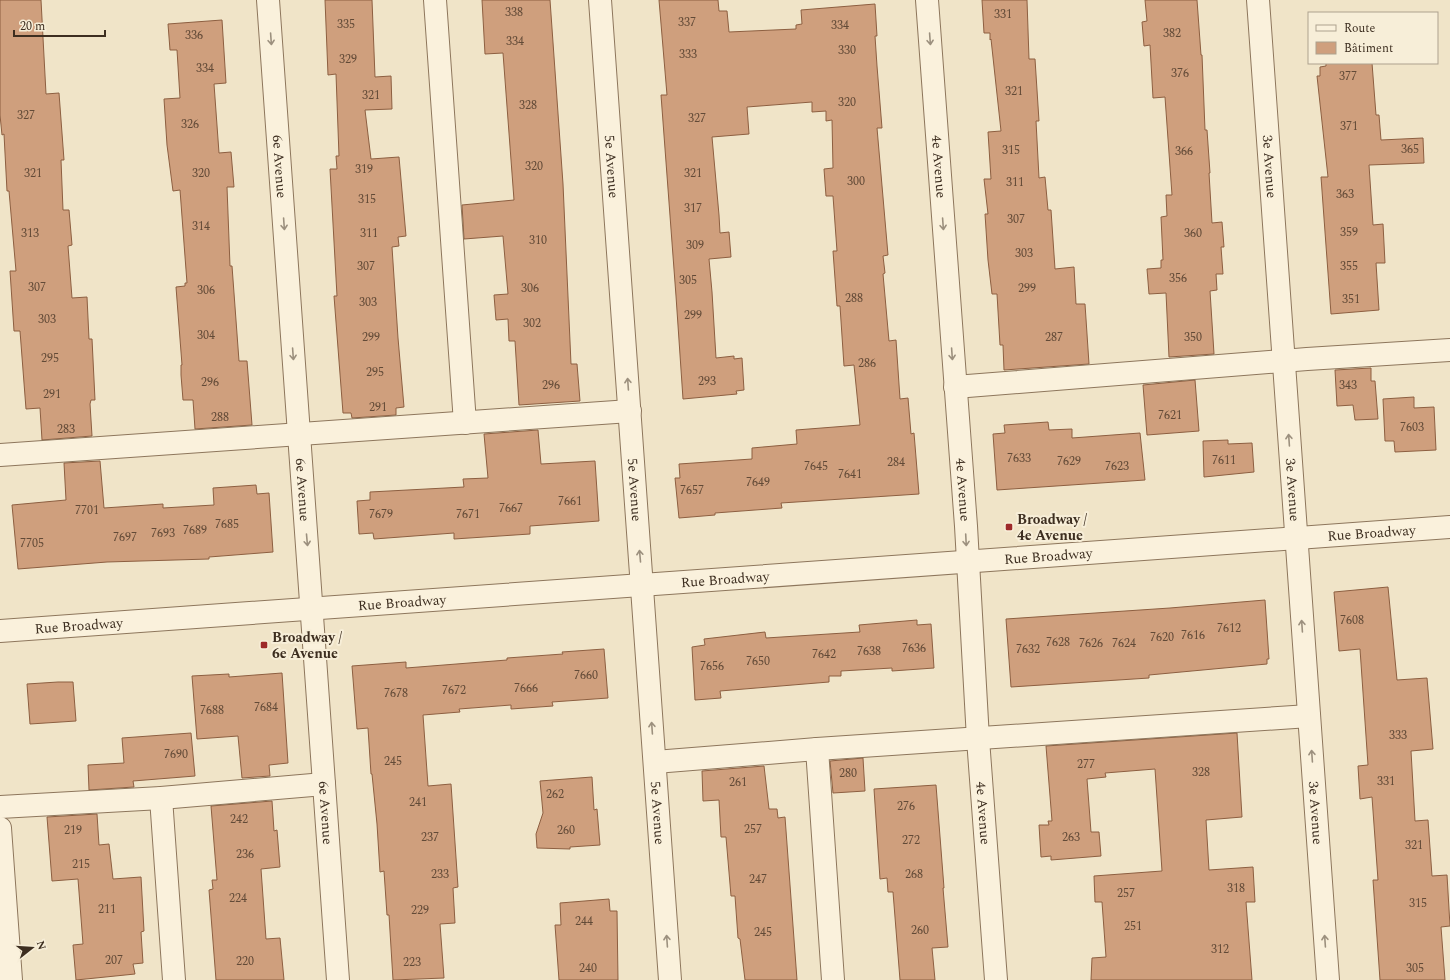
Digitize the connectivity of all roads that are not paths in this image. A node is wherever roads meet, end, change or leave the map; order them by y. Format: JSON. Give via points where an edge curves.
{"nodes":[{"id":1,"x":268,"y":0,"type":"edge"},
{"id":2,"x":435,"y":0,"type":"edge"},
{"id":3,"x":600,"y":0,"type":"edge"},
{"id":4,"x":927,"y":0,"type":"edge"},
{"id":5,"x":1258,"y":0,"type":"edge"},
{"id":6,"x":1450,"y":350,"type":"edge"},
{"id":7,"x":1284,"y":361,"type":"junction"},
{"id":8,"x":955,"y":387,"type":"junction"},
{"id":9,"x":630,"y":411,"type":"junction"},
{"id":10,"x":465,"y":423,"type":"junction"},
{"id":11,"x":298,"y":434,"type":"junction"},
{"id":12,"x":0,"y":455,"type":"edge"},
{"id":13,"x":1450,"y":527,"type":"edge"},
{"id":14,"x":1296,"y":538,"type":"junction"},
{"id":15,"x":968,"y":562,"type":"junction"},
{"id":16,"x":642,"y":586,"type":"junction"},
{"id":17,"x":312,"y":609,"type":"junction"},
{"id":18,"x":0,"y":631,"type":"edge"},
{"id":19,"x":1309,"y":716,"type":"junction"},
{"id":20,"x":978,"y":739,"type":"junction"},
{"id":21,"x":817,"y":749,"type":"junction"},
{"id":22,"x":655,"y":762,"type":"junction"},
{"id":23,"x":324,"y":784,"type":"junction"},
{"id":24,"x":161,"y":798,"type":"junction"},
{"id":25,"x":0,"y":807,"type":"edge"},
{"id":26,"x":0,"y":828,"type":"edge"},
{"id":27,"x":11,"y":980,"type":"edge"},
{"id":28,"x":174,"y":980,"type":"edge"},
{"id":29,"x":338,"y":980,"type":"edge"},
{"id":30,"x":670,"y":980,"type":"edge"},
{"id":31,"x":833,"y":980,"type":"edge"},
{"id":32,"x":996,"y":980,"type":"edge"},
{"id":33,"x":1328,"y":980,"type":"edge"}],
"edges":[{"from":1,"to":11,"type":"street","name":"6e Avenue","one_way":true},
{"from":2,"to":10,"type":"street"},
{"from":9,"to":3,"type":"street","name":"5e Avenue","one_way":true},
{"from":4,"to":8,"type":"street","name":"4e Avenue","one_way":true},
{"from":5,"to":7,"type":"street","name":"3e Avenue"},
{"from":6,"to":7,"type":"street"},
{"from":7,"to":8,"type":"street"},
{"from":14,"to":7,"type":"street","name":"3e Avenue","one_way":true},
{"from":8,"to":15,"type":"street","name":"4e Avenue","one_way":true},
{"from":9,"to":10,"type":"street"},
{"from":16,"to":9,"type":"street","name":"5e Avenue","one_way":true},
{"from":10,"to":11,"type":"street"},
{"from":11,"to":12,"type":"street"},
{"from":11,"to":17,"type":"street","name":"6e Avenue","one_way":true},
{"from":13,"to":14,"type":"street","name":"Rue Broadway"},
{"from":14,"to":15,"type":"street","name":"Rue Broadway"},
{"from":19,"to":14,"type":"street","name":"3e Avenue","one_way":true},
{"from":15,"to":16,"type":"street","name":"Rue Broadway"},
{"from":15,"to":20,"type":"street","name":"4e Avenue"},
{"from":16,"to":17,"type":"street","name":"Rue Broadway"},
{"from":22,"to":16,"type":"street","name":"5e Avenue","one_way":true},
{"from":17,"to":18,"type":"street","name":"Rue Broadway"},
{"from":17,"to":23,"type":"street","name":"6e Avenue"},
{"from":19,"to":20,"type":"street"},
{"from":33,"to":19,"type":"street","name":"3e Avenue","one_way":true},
{"from":20,"to":21,"type":"street"},
{"from":20,"to":32,"type":"street","name":"4e Avenue"},
{"from":21,"to":22,"type":"street"},
{"from":21,"to":31,"type":"street"},
{"from":30,"to":22,"type":"street","name":"5e Avenue","one_way":true},
{"from":23,"to":24,"type":"street"},
{"from":23,"to":29,"type":"street","name":"6e Avenue"},
{"from":24,"to":25,"type":"street"},
{"from":24,"to":28,"type":"street"},
{"from":26,"to":27,"type":"street"}]}
